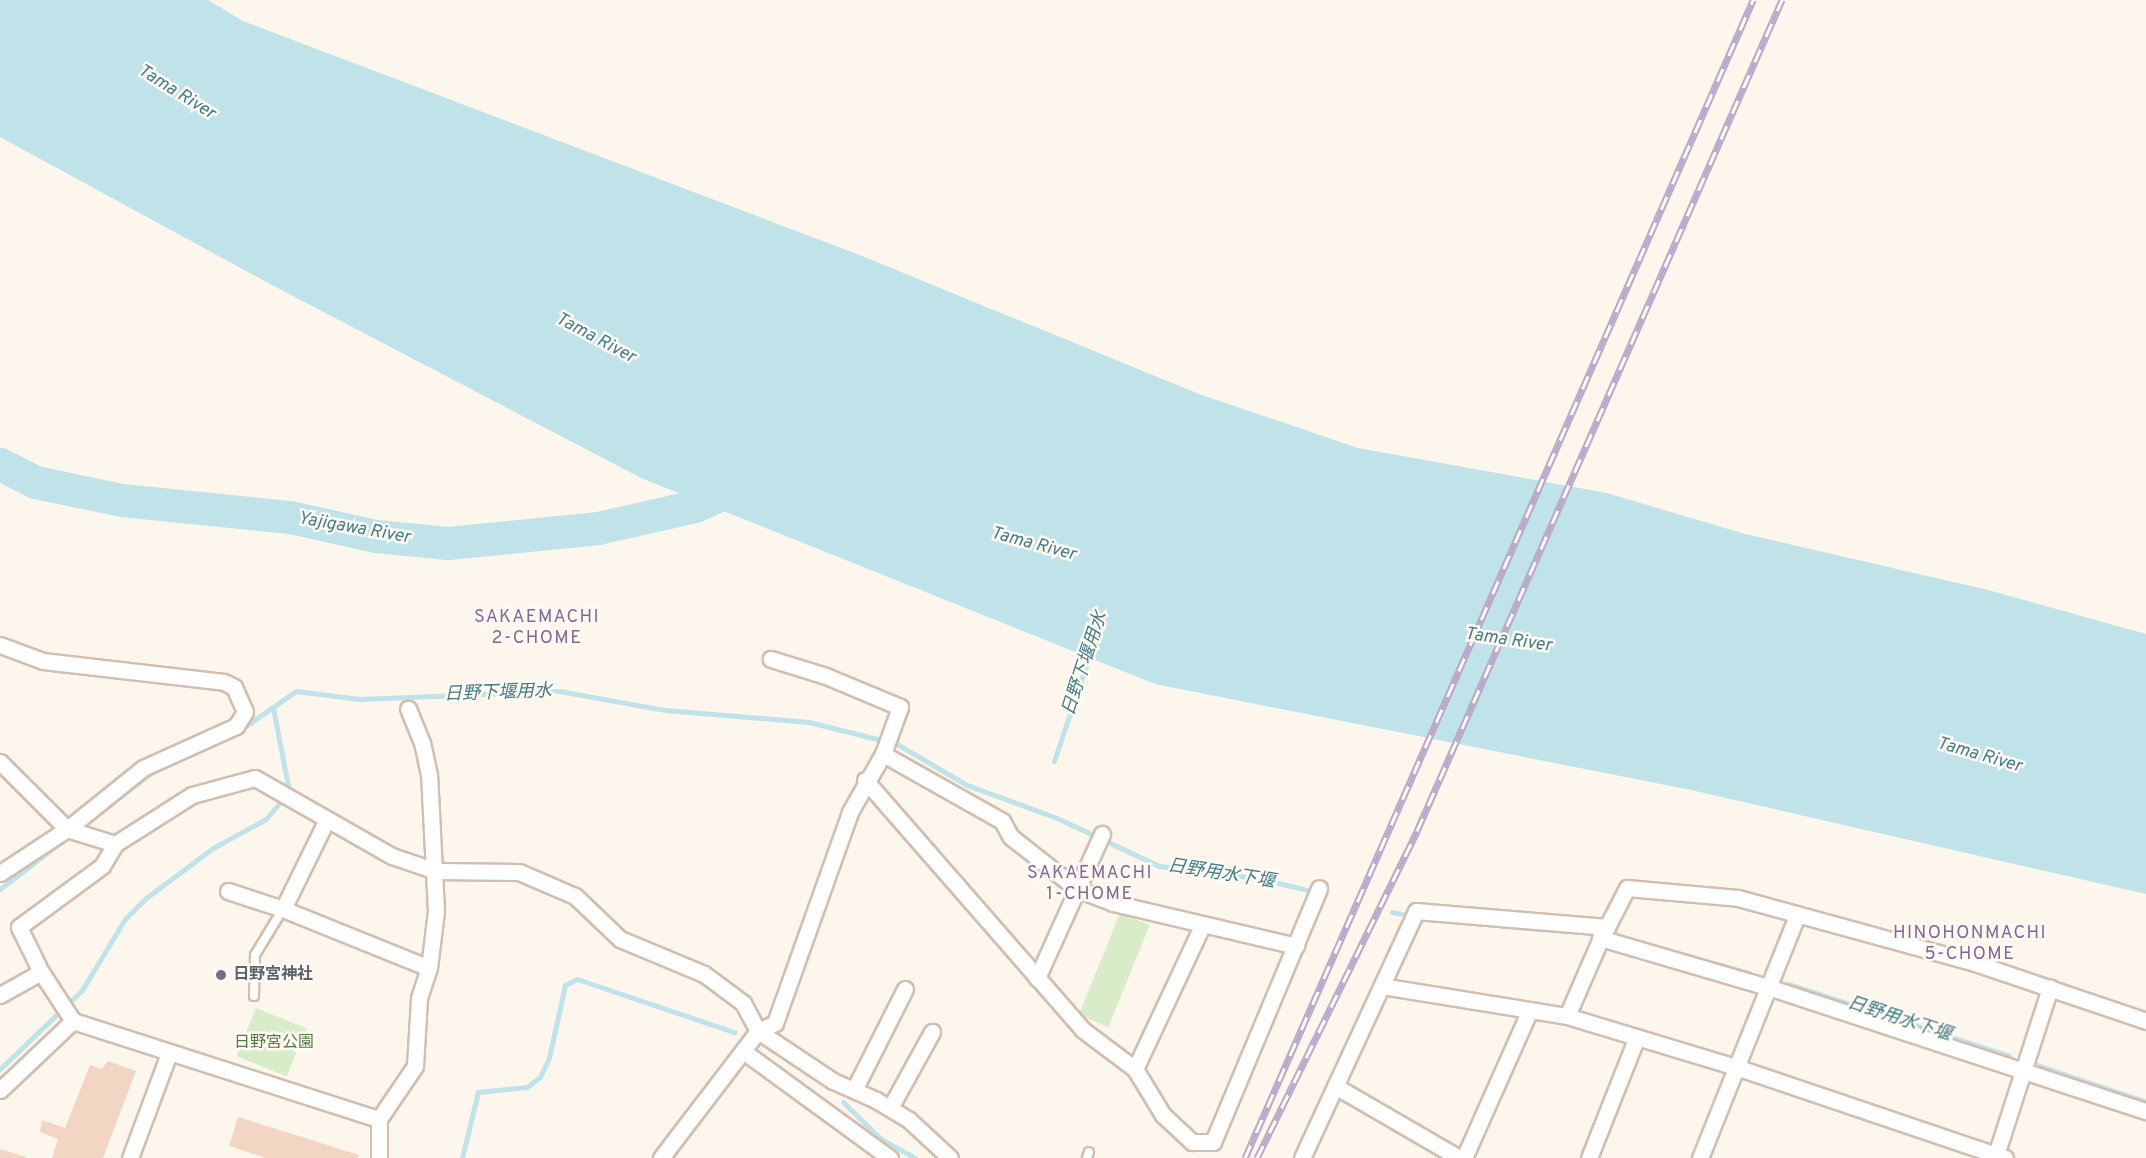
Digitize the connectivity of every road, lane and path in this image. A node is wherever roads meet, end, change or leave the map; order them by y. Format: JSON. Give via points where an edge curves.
{"nodes":[{"id":1,"x":0,"y":645,"type":"edge"},
{"id":2,"x":771,"y":659,"type":"dead end"},
{"id":3,"x":408,"y":709,"type":"dead end"},
{"id":4,"x":886,"y":745,"type":"junction"},
{"id":5,"x":0,"y":762,"type":"edge"},
{"id":6,"x":865,"y":780,"type":"junction"},
{"id":7,"x":327,"y":819,"type":"junction"},
{"id":8,"x":69,"y":830,"type":"junction"},
{"id":9,"x":1100,"y":840,"type":"dead end"},
{"id":10,"x":111,"y":843,"type":"junction"},
{"id":11,"x":436,"y":871,"type":"junction"},
{"id":12,"x":0,"y":873,"type":"edge"},
{"id":13,"x":1319,"y":888,"type":"dead end"},
{"id":14,"x":1077,"y":889,"type":"junction"},
{"id":15,"x":228,"y":891,"type":"dead end"},
{"id":16,"x":283,"y":909,"type":"junction"},
{"id":17,"x":1797,"y":915,"type":"junction"},
{"id":18,"x":1203,"y":924,"type":"junction"},
{"id":19,"x":1603,"y":933,"type":"junction"},
{"id":20,"x":1296,"y":946,"type":"junction"},
{"id":21,"x":429,"y":968,"type":"junction"},
{"id":22,"x":40,"y":972,"type":"junction"},
{"id":23,"x":1037,"y":978,"type":"junction"},
{"id":24,"x":1382,"y":986,"type":"junction"},
{"id":25,"x":1768,"y":987,"type":"junction"},
{"id":26,"x":2050,"y":988,"type":"junction"},
{"id":27,"x":905,"y":989,"type":"dead end"},
{"id":28,"x":0,"y":995,"type":"edge"},
{"id":29,"x":254,"y":996,"type":"dead end"},
{"id":30,"x":1530,"y":1010,"type":"junction"},
{"id":31,"x":68,"y":1013,"type":"junction"},
{"id":32,"x":1567,"y":1016,"type":"junction"},
{"id":33,"x":2146,"y":1021,"type":"edge"},
{"id":34,"x":758,"y":1031,"type":"junction"},
{"id":35,"x":932,"y":1032,"type":"dead end"},
{"id":36,"x":1636,"y":1037,"type":"junction"},
{"id":37,"x":743,"y":1051,"type":"junction"},
{"id":38,"x":169,"y":1053,"type":"junction"},
{"id":39,"x":1736,"y":1067,"type":"junction"},
{"id":40,"x":1136,"y":1069,"type":"junction"},
{"id":41,"x":2024,"y":1069,"type":"junction"},
{"id":42,"x":1335,"y":1086,"type":"junction"},
{"id":43,"x":0,"y":1090,"type":"edge"},
{"id":44,"x":854,"y":1090,"type":"junction"},
{"id":45,"x":890,"y":1108,"type":"junction"},
{"id":46,"x":2146,"y":1112,"type":"edge"},
{"id":47,"x":379,"y":1119,"type":"junction"},
{"id":48,"x":1999,"y":1157,"type":"edge"},
{"id":49,"x":130,"y":1158,"type":"edge"},
{"id":50,"x":380,"y":1158,"type":"edge"},
{"id":51,"x":661,"y":1158,"type":"edge"},
{"id":52,"x":890,"y":1158,"type":"edge"},
{"id":53,"x":950,"y":1158,"type":"edge"},
{"id":54,"x":1302,"y":1158,"type":"edge"},
{"id":55,"x":1459,"y":1158,"type":"edge"},
{"id":56,"x":1464,"y":1158,"type":"edge"},
{"id":57,"x":1589,"y":1158,"type":"edge"},
{"id":58,"x":1701,"y":1158,"type":"edge"}],
"edges":[{"from":1,"to":8,"type":"street","via":[[43,661],[224,682],[234,687],[245,712],[236,726],[143,768]]},
{"from":2,"to":4,"type":"street","via":[[826,676],[900,707]]},
{"from":3,"to":11,"type":"street","via":[[422,743],[429,775]]},
{"from":4,"to":6,"type":"street"},
{"from":4,"to":14,"type":"street","via":[[1002,821],[1011,837]]},
{"from":5,"to":8,"type":"street"},
{"from":6,"to":23,"type":"street"},
{"from":6,"to":34,"type":"street","via":[[831,861],[786,999],[775,1023]]},
{"from":7,"to":10,"type":"street","via":[[255,778],[192,795]]},
{"from":7,"to":11,"type":"street","via":[[392,856]]},
{"from":7,"to":16,"type":"street"},
{"from":8,"to":10,"type":"street"},
{"from":8,"to":12,"type":"street"},
{"from":9,"to":14,"type":"street"},
{"from":10,"to":22,"type":"street","via":[[102,866],[19,927]]},
{"from":11,"to":21,"type":"street"},
{"from":11,"to":34,"type":"street","via":[[519,872],[574,896],[620,939],[704,974],[743,1003]]},
{"from":13,"to":20,"type":"street"},
{"from":14,"to":18,"type":"street","via":[[1113,903]]},
{"from":14,"to":23,"type":"street"},
{"from":15,"to":16,"type":"street"},
{"from":16,"to":21,"type":"street"},
{"from":16,"to":29,"type":"lane","via":[[255,955]]},
{"from":17,"to":19,"type":"street","via":[[1738,898],[1627,888]]},
{"from":17,"to":25,"type":"street"},
{"from":17,"to":26,"type":"street","via":[[1975,963]]},
{"from":18,"to":20,"type":"street"},
{"from":18,"to":40,"type":"street"},
{"from":19,"to":24,"type":"street","via":[[1416,911]]},
{"from":19,"to":25,"type":"street"},
{"from":19,"to":32,"type":"street"},
{"from":20,"to":40,"type":"street","via":[[1213,1142],[1192,1142],[1163,1115]]},
{"from":21,"to":47,"type":"street","via":[[419,998],[415,1066]]},
{"from":22,"to":28,"type":"street"},
{"from":22,"to":31,"type":"street"},
{"from":23,"to":40,"type":"street","via":[[1083,1030]]},
{"from":24,"to":30,"type":"street"},
{"from":24,"to":42,"type":"street"},
{"from":25,"to":39,"type":"street"},
{"from":25,"to":41,"type":"street"},
{"from":26,"to":33,"type":"street"},
{"from":26,"to":41,"type":"street"},
{"from":27,"to":44,"type":"street"},
{"from":30,"to":32,"type":"street"},
{"from":30,"to":56,"type":"street"},
{"from":31,"to":38,"type":"street"},
{"from":31,"to":43,"type":"street"},
{"from":32,"to":36,"type":"street"},
{"from":34,"to":37,"type":"street"},
{"from":34,"to":44,"type":"street","via":[[833,1081]]},
{"from":35,"to":45,"type":"street"},
{"from":36,"to":39,"type":"street"},
{"from":36,"to":57,"type":"street"},
{"from":37,"to":51,"type":"street"},
{"from":37,"to":52,"type":"street"},
{"from":38,"to":47,"type":"street"},
{"from":38,"to":49,"type":"street"},
{"from":39,"to":48,"type":"street"},
{"from":39,"to":58,"type":"street"},
{"from":41,"to":46,"type":"street"},
{"from":41,"to":48,"type":"street"},
{"from":42,"to":54,"type":"street"},
{"from":42,"to":55,"type":"street"},
{"from":44,"to":45,"type":"street"},
{"from":45,"to":53,"type":"street"},
{"from":47,"to":50,"type":"street"}]}
